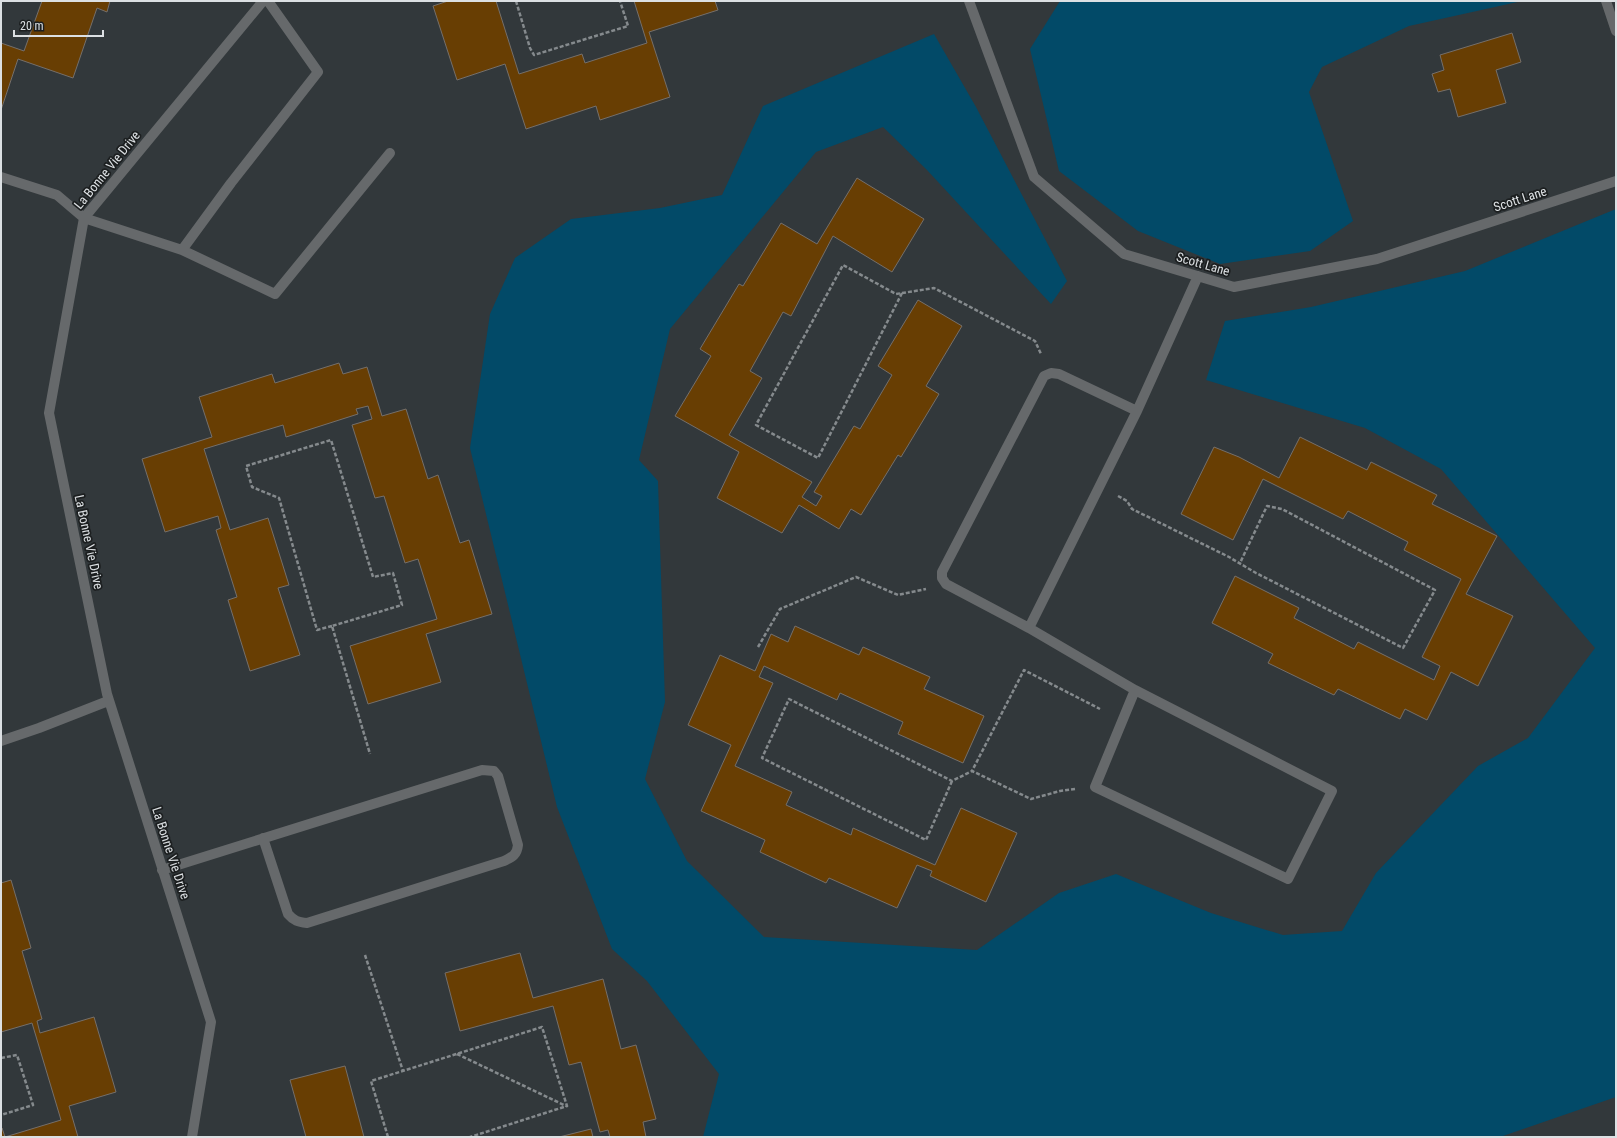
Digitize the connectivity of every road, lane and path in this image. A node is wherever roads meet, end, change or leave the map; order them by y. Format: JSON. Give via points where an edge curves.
{"nodes":[{"id":1,"x":262,"y":1,"type":"edge"},
{"id":2,"x":268,"y":1,"type":"edge"},
{"id":3,"x":516,"y":1,"type":"edge"},
{"id":4,"x":620,"y":1,"type":"edge"},
{"id":5,"x":969,"y":1,"type":"edge"},
{"id":6,"x":1606,"y":1,"type":"edge"},
{"id":7,"x":1616,"y":31,"type":"edge"},
{"id":8,"x":390,"y":153,"type":"dead end"},
{"id":9,"x":1,"y":177,"type":"edge"},
{"id":10,"x":1616,"y":181,"type":"edge"},
{"id":11,"x":84,"y":218,"type":"junction"},
{"id":12,"x":182,"y":250,"type":"junction"},
{"id":13,"x":1198,"y":276,"type":"junction"},
{"id":14,"x":902,"y":294,"type":"junction"},
{"id":15,"x":1051,"y":372,"type":"junction"},
{"id":16,"x":1137,"y":412,"type":"junction"},
{"id":17,"x":1100,"y":485,"type":"junction"},
{"id":18,"x":1240,"y":563,"type":"junction"},
{"id":19,"x":946,"y":584,"type":"junction"},
{"id":20,"x":332,"y":626,"type":"junction"},
{"id":21,"x":1029,"y":628,"type":"junction"},
{"id":22,"x":758,"y":646,"type":"dead end"},
{"id":23,"x":1135,"y":690,"type":"junction"},
{"id":24,"x":108,"y":701,"type":"junction"},
{"id":25,"x":1100,"y":709,"type":"dead end"},
{"id":26,"x":1,"y":741,"type":"edge"},
{"id":27,"x":370,"y":754,"type":"dead end"},
{"id":28,"x":972,"y":771,"type":"junction"},
{"id":29,"x":952,"y":780,"type":"junction"},
{"id":30,"x":1095,"y":787,"type":"junction"},
{"id":31,"x":263,"y":838,"type":"junction"},
{"id":32,"x":162,"y":870,"type":"junction"},
{"id":33,"x":365,"y":955,"type":"dead end"},
{"id":34,"x":457,"y":1054,"type":"junction"},
{"id":35,"x":1,"y":1058,"type":"edge"},
{"id":36,"x":403,"y":1071,"type":"junction"},
{"id":37,"x":567,"y":1106,"type":"junction"},
{"id":38,"x":1,"y":1115,"type":"edge"},
{"id":39,"x":192,"y":1137,"type":"edge"},
{"id":40,"x":388,"y":1137,"type":"edge"},
{"id":41,"x":470,"y":1137,"type":"edge"}],
"edges":[{"from":1,"to":11,"type":"street","name":"La Bonne Vie Drive"},
{"from":2,"to":12,"type":"street","via":[[318,72]]},
{"from":3,"to":4,"type":"path","via":[[534,55],[628,26]]},
{"from":5,"to":13,"type":"street","name":"Scott Lane","via":[[1034,177],[1124,254]]},
{"from":6,"to":7,"type":"street"},
{"from":8,"to":12,"type":"street","via":[[274,294]]},
{"from":9,"to":11,"type":"street","via":[[57,194]]},
{"from":10,"to":13,"type":"street","name":"Scott Lane","via":[[1377,259],[1234,287]]},
{"from":11,"to":12,"type":"street"},
{"from":11,"to":24,"type":"street","name":"La Bonne Vie Drive","via":[[49,413]]},
{"from":13,"to":16,"type":"street"},
{"from":14,"to":14,"type":"path","via":[[896,294],[843,265],[756,425],[818,458]]},
{"from":14,"to":15,"type":"path","via":[[934,288],[1035,341]]},
{"from":15,"to":16,"type":"street"},
{"from":15,"to":19,"type":"street","via":[[1039,383],[942,572]]},
{"from":16,"to":17,"type":"street"},
{"from":17,"to":18,"type":"path","via":[[1127,501],[1132,510]]},
{"from":17,"to":21,"type":"street"},
{"from":18,"to":18,"type":"path","via":[[1403,648],[1435,590],[1282,509],[1267,506]]},
{"from":19,"to":21,"type":"street"},
{"from":19,"to":22,"type":"path","via":[[898,596],[856,577],[780,610]]},
{"from":20,"to":20,"type":"path","via":[[402,605],[393,572],[373,577],[331,440],[246,466],[252,487],[279,498],[317,630]]},
{"from":20,"to":27,"type":"path"},
{"from":21,"to":23,"type":"street"},
{"from":23,"to":30,"type":"street"},
{"from":23,"to":30,"type":"street","via":[[1332,791],[1288,879]]},
{"from":24,"to":26,"type":"street"},
{"from":24,"to":32,"type":"street","name":"La Bonne Vie Drive"},
{"from":25,"to":28,"type":"path","via":[[1024,670]]},
{"from":28,"to":29,"type":"path"},
{"from":28,"to":30,"type":"path","via":[[1031,799],[1060,791]]},
{"from":29,"to":29,"type":"path","via":[[789,698],[762,758],[926,840]]},
{"from":31,"to":31,"type":"street","via":[[482,770],[489,770],[498,776],[518,845],[517,852],[504,861],[307,924],[292,919],[288,914]]},
{"from":31,"to":32,"type":"street"},
{"from":32,"to":39,"type":"street","name":"La Bonne Vie Drive","via":[[211,1022]]},
{"from":33,"to":36,"type":"path"},
{"from":34,"to":36,"type":"path"},
{"from":34,"to":37,"type":"path"},
{"from":34,"to":37,"type":"path","via":[[542,1027]]},
{"from":35,"to":38,"type":"path","via":[[18,1055],[33,1105]]},
{"from":36,"to":40,"type":"path","via":[[371,1081]]},
{"from":37,"to":41,"type":"path"}]}
